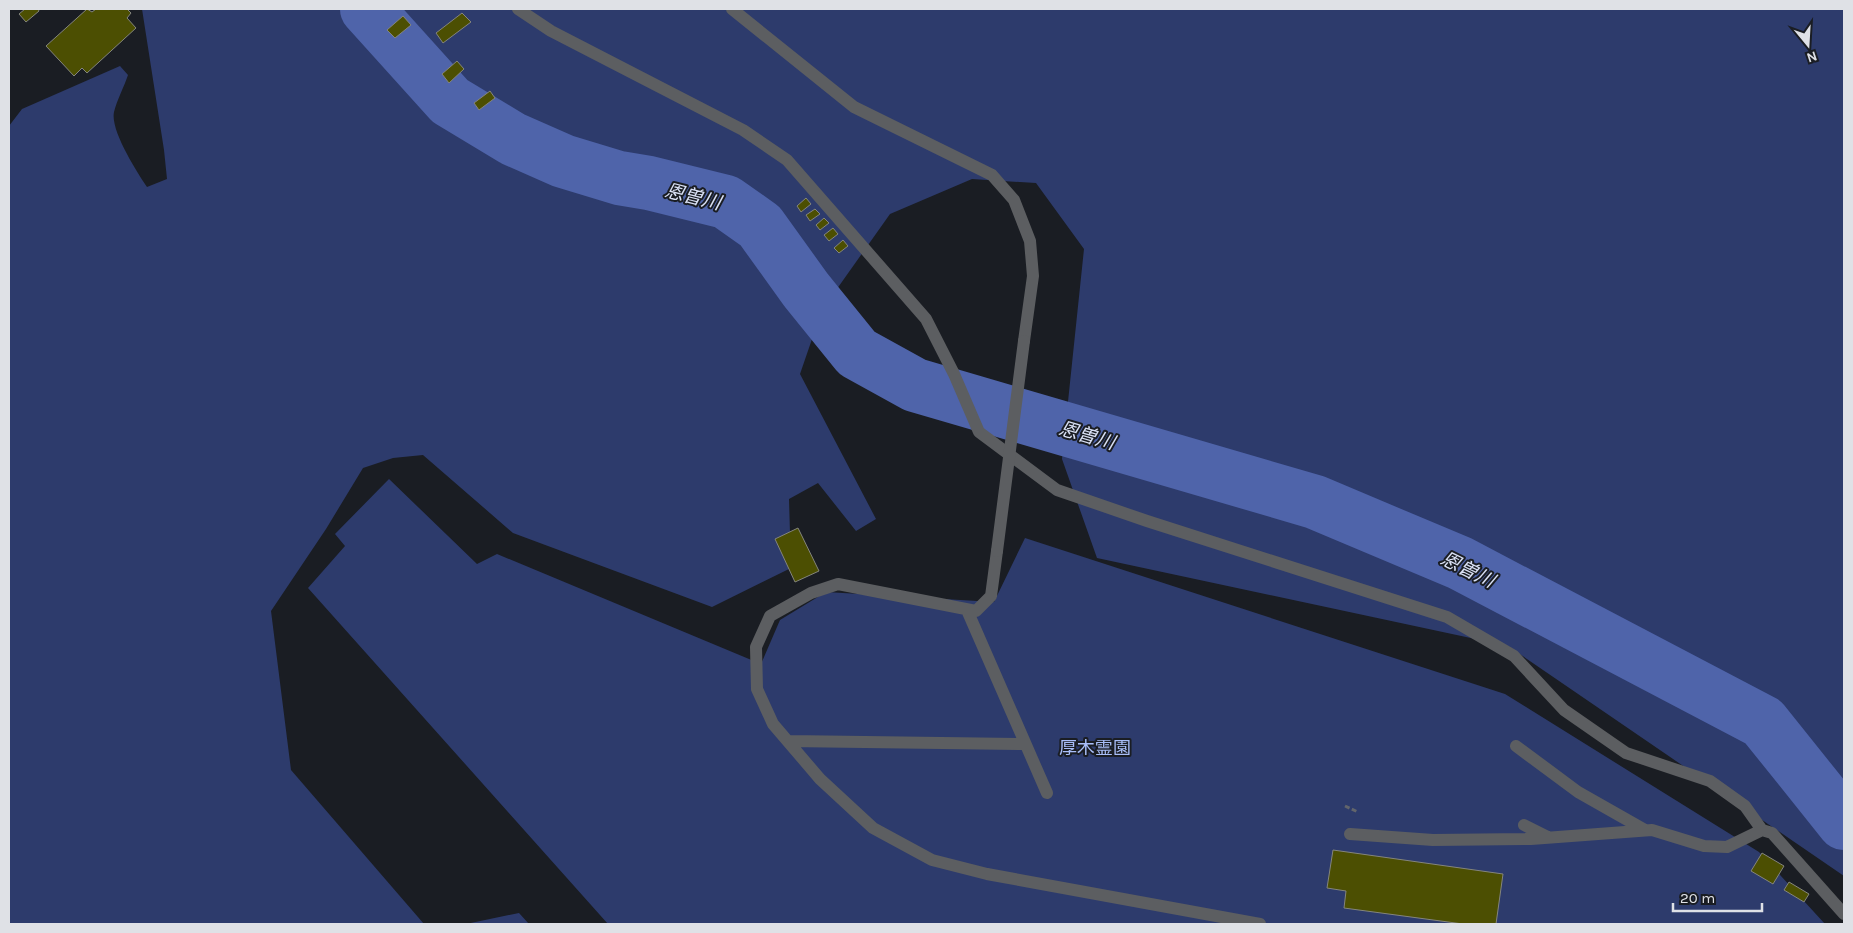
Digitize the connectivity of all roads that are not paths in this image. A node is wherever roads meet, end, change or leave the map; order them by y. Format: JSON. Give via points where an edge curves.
{"nodes":[{"id":1,"x":518,"y":9,"type":"edge"},
{"id":2,"x":732,"y":9,"type":"edge"},
{"id":3,"x":968,"y":610,"type":"junction"},
{"id":4,"x":788,"y":741,"type":"junction"},
{"id":5,"x":1025,"y":744,"type":"junction"},
{"id":6,"x":1516,"y":746,"type":"dead end"},
{"id":7,"x":1046,"y":793,"type":"dead end"},
{"id":8,"x":1524,"y":825,"type":"dead end"},
{"id":9,"x":1645,"y":830,"type":"junction"},
{"id":10,"x":1762,"y":830,"type":"junction"},
{"id":11,"x":1350,"y":834,"type":"dead end"},
{"id":12,"x":1549,"y":838,"type":"junction"},
{"id":13,"x":1844,"y":914,"type":"edge"},
{"id":14,"x":1260,"y":924,"type":"edge"}],
"edges":[{"from":1,"to":10,"type":"street","via":[[551,31],[743,130],[787,160],[926,319],[979,432],[1057,490],[1447,617],[1514,656],[1564,710],[1626,754],[1710,781],[1745,806]]},
{"from":2,"to":3,"type":"street","bridge":true,"via":[[854,107],[992,175],[1014,200],[1030,241],[1032,276],[991,596],[976,611]]},
{"from":3,"to":4,"type":"street","via":[[838,584],[811,593],[770,616],[756,646],[757,689],[773,724]]},
{"from":3,"to":5,"type":"street"},
{"from":4,"to":5,"type":"street"},
{"from":4,"to":14,"type":"street","via":[[820,779],[873,828],[932,860],[987,874]]},
{"from":5,"to":7,"type":"street"},
{"from":6,"to":9,"type":"street","via":[[1578,792]]},
{"from":8,"to":12,"type":"street"},
{"from":9,"to":10,"type":"street","via":[[1704,846],[1727,847]]},
{"from":9,"to":12,"type":"street"},
{"from":10,"to":13,"type":"street","via":[[1772,833]]},
{"from":11,"to":12,"type":"street","via":[[1433,840]]}]}
